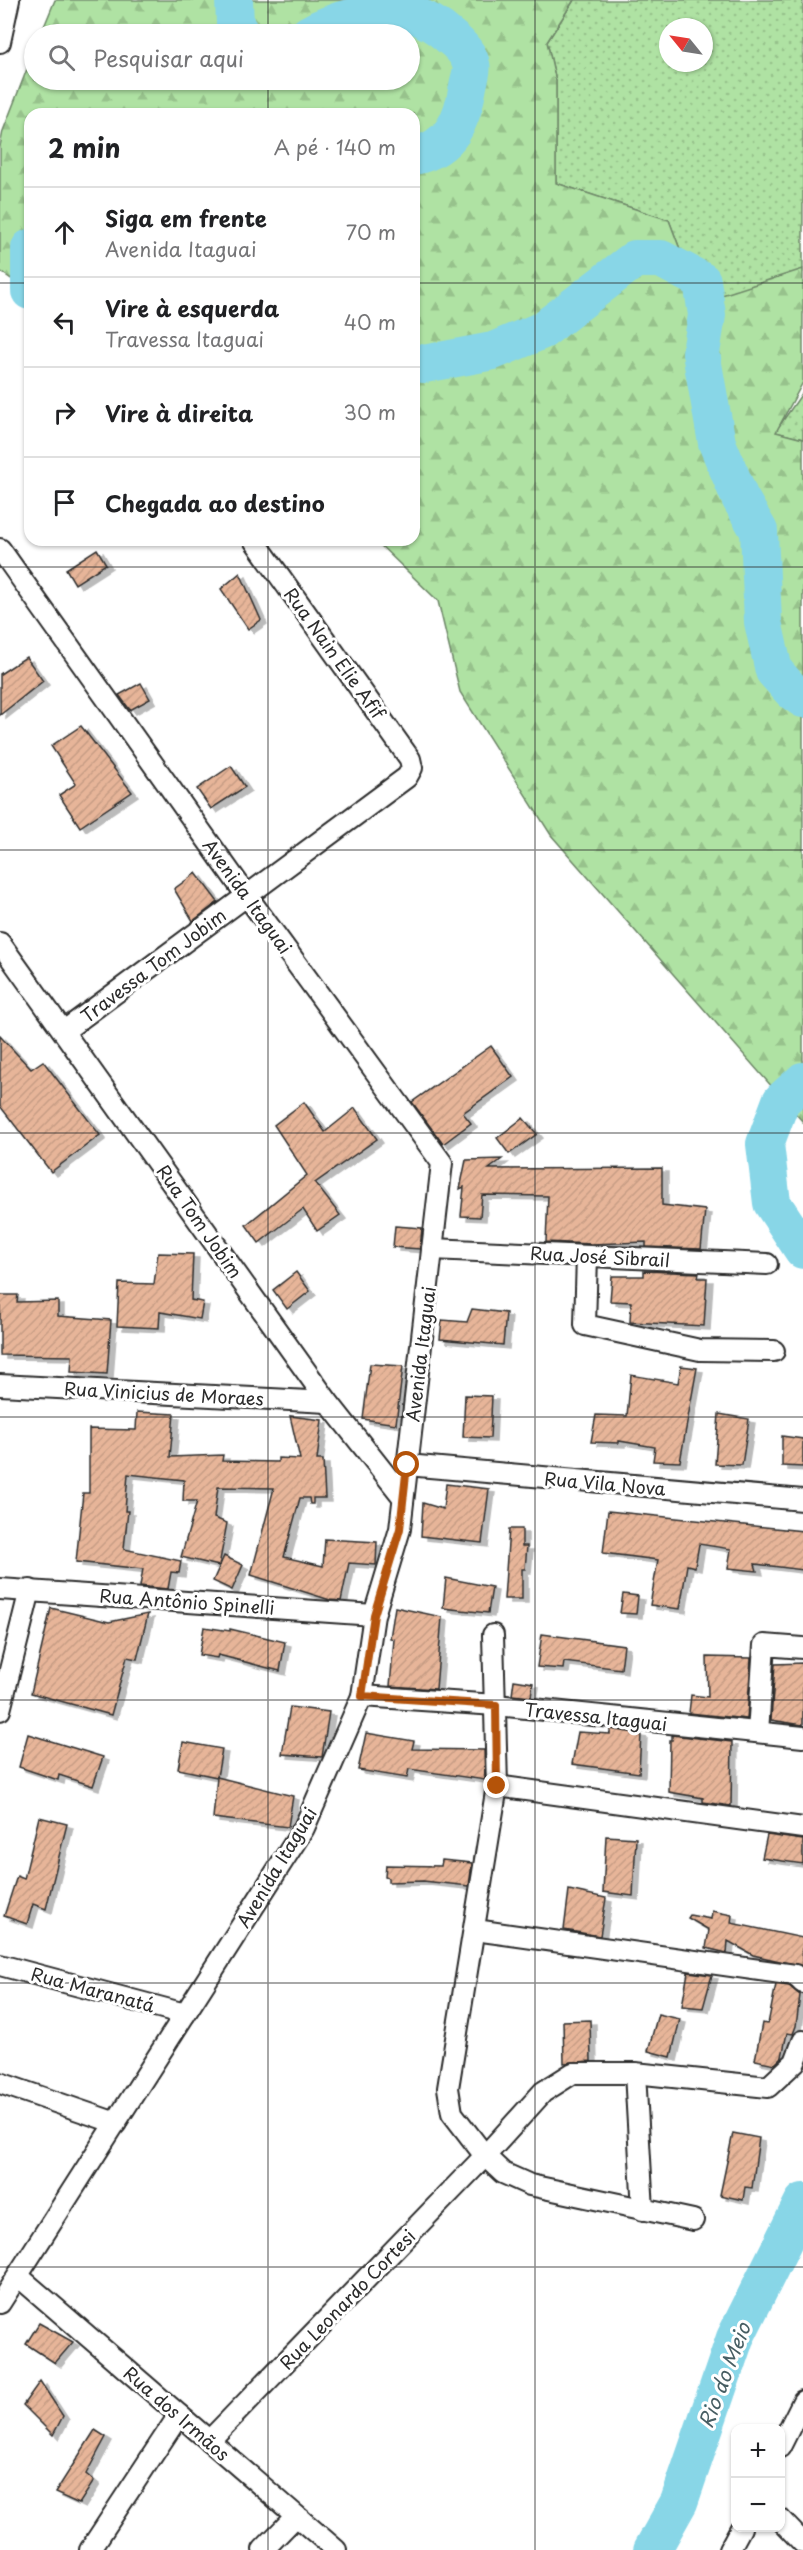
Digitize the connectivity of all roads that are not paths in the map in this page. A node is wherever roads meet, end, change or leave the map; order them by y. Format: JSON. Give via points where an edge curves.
{"nodes":[{"id":1,"x":9,"y":0,"type":"edge"},
{"id":2,"x":0,"y":42,"type":"edge"},
{"id":3,"x":258,"y":546,"type":"edge"},
{"id":4,"x":0,"y":549,"type":"edge"},
{"id":5,"x":412,"y":768,"type":"joint"},
{"id":6,"x":247,"y":896,"type":"junction"},
{"id":7,"x":0,"y":943,"type":"edge"},
{"id":8,"x":64,"y":1031,"type":"junction"},
{"id":9,"x":432,"y":1249,"type":"junction"},
{"id":10,"x":587,"y":1256,"type":"junction"},
{"id":11,"x":767,"y":1264,"type":"dead end"},
{"id":12,"x":774,"y":1351,"type":"dead end"},
{"id":13,"x":0,"y":1385,"type":"edge"},
{"id":14,"x":328,"y":1402,"type":"junction"},
{"id":15,"x":407,"y":1465,"type":"junction"},
{"id":16,"x":403,"y":1497,"type":"junction"},
{"id":17,"x":803,"y":1500,"type":"edge"},
{"id":18,"x":0,"y":1589,"type":"edge"},
{"id":19,"x":30,"y":1590,"type":"junction"},
{"id":20,"x":374,"y":1615,"type":"junction"},
{"id":21,"x":494,"y":1635,"type":"dead end"},
{"id":22,"x":803,"y":1648,"type":"edge"},
{"id":23,"x":362,"y":1696,"type":"junction"},
{"id":24,"x":496,"y":1705,"type":"junction"},
{"id":25,"x":0,"y":1710,"type":"edge"},
{"id":26,"x":758,"y":1732,"type":"junction"},
{"id":27,"x":803,"y":1737,"type":"edge"},
{"id":28,"x":497,"y":1786,"type":"junction"},
{"id":29,"x":803,"y":1827,"type":"edge"},
{"id":30,"x":475,"y":1930,"type":"junction"},
{"id":31,"x":0,"y":1965,"type":"edge"},
{"id":32,"x":803,"y":1983,"type":"edge"},
{"id":33,"x":185,"y":2014,"type":"junction"},
{"id":34,"x":803,"y":2041,"type":"edge"},
{"id":35,"x":635,"y":2073,"type":"junction"},
{"id":36,"x":0,"y":2083,"type":"edge"},
{"id":37,"x":116,"y":2123,"type":"junction"},
{"id":38,"x":485,"y":2156,"type":"junction"},
{"id":39,"x":643,"y":2210,"type":"junction"},
{"id":40,"x":693,"y":2220,"type":"dead end"},
{"id":41,"x":18,"y":2276,"type":"junction"},
{"id":42,"x":0,"y":2303,"type":"edge"},
{"id":43,"x":803,"y":2401,"type":"edge"},
{"id":44,"x":179,"y":2415,"type":"junction"},
{"id":45,"x":785,"y":2437,"type":"edge"},
{"id":46,"x":209,"y":2441,"type":"junction"},
{"id":47,"x":296,"y":2516,"type":"junction"},
{"id":48,"x":785,"y":2523,"type":"edge"},
{"id":49,"x":739,"y":2532,"type":"edge"},
{"id":50,"x":803,"y":2542,"type":"edge"},
{"id":51,"x":90,"y":2550,"type":"edge"},
{"id":52,"x":264,"y":2550,"type":"edge"},
{"id":53,"x":336,"y":2550,"type":"edge"},
{"id":54,"x":729,"y":2550,"type":"edge"}],
"edges":[{"from":1,"to":2,"type":"street"},
{"from":3,"to":5,"type":"street","name":"Rua Nain Elie Afif","via":[[410,759]]},
{"from":4,"to":6,"type":"street","name":"Avenida Itaguai"},
{"from":5,"to":6,"type":"street","name":"Travessa Tom Jobim","via":[[407,777]]},
{"from":6,"to":8,"type":"street","name":"Travessa Tom Jobim"},
{"from":6,"to":9,"type":"street","name":"Avenida Itaguai","via":[[442,1163]]},
{"from":7,"to":8,"type":"street","name":"Rua Tom Jobim"},
{"from":8,"to":14,"type":"street","name":"Rua Tom Jobim"},
{"from":9,"to":10,"type":"street","name":"Rua José Sibrail"},
{"from":9,"to":15,"type":"street","name":"Avenida Itaguai"},
{"from":10,"to":11,"type":"street","name":"Rua José Sibrail"},
{"from":10,"to":12,"type":"street","via":[[585,1325],[700,1350]]},
{"from":13,"to":14,"type":"street","name":"Rua Vinicius de Moraes"},
{"from":14,"to":16,"type":"street","name":"Rua Tom Jobim"},
{"from":15,"to":16,"type":"street","name":"Avenida Itaguai"},
{"from":15,"to":17,"type":"street","name":"Rua Vila Nova"},
{"from":16,"to":20,"type":"street","name":"Avenida Itaguai","via":[[400,1529]]},
{"from":18,"to":19,"type":"street","name":"Rua Antônio Spinelli"},
{"from":19,"to":20,"type":"street","name":"Rua Antônio Spinelli"},
{"from":19,"to":25,"type":"street"},
{"from":20,"to":23,"type":"street","name":"Avenida Itaguai"},
{"from":21,"to":24,"type":"street"},
{"from":22,"to":26,"type":"street","via":[[764,1645]]},
{"from":23,"to":24,"type":"street","name":"Travessa Itaguai"},
{"from":23,"to":33,"type":"street","name":"Avenida Itaguai","via":[[304,1828]]},
{"from":24,"to":26,"type":"street","name":"Travessa Itaguai"},
{"from":24,"to":28,"type":"street"},
{"from":26,"to":27,"type":"street","name":"Travessa Itaguai"},
{"from":28,"to":29,"type":"street"},
{"from":28,"to":30,"type":"street"},
{"from":30,"to":32,"type":"street","via":[[795,1975]]},
{"from":30,"to":38,"type":"street","via":[[448,2088],[452,2113]]},
{"from":31,"to":33,"type":"street","name":"Rua Maranatá"},
{"from":33,"to":37,"type":"street","name":"Avenida Itaguai"},
{"from":34,"to":35,"type":"street","name":"Rua Leonardo Cortesi","via":[[795,2062],[768,2087]]},
{"from":35,"to":38,"type":"street","name":"Rua Leonardo Cortesi","via":[[573,2073],[543,2092]]},
{"from":35,"to":39,"type":"street"},
{"from":36,"to":37,"type":"street"},
{"from":37,"to":41,"type":"street","name":"Avenida Itaguai"},
{"from":38,"to":39,"type":"street","via":[[503,2174],[530,2185]]},
{"from":38,"to":46,"type":"street","name":"Rua Leonardo Cortesi"},
{"from":39,"to":40,"type":"street"},
{"from":41,"to":42,"type":"street","name":"Avenida Itaguai"},
{"from":41,"to":44,"type":"street","name":"Rua dos Irmãos"},
{"from":43,"to":45,"type":"street"},
{"from":44,"to":46,"type":"street","name":"Rua dos Irmãos"},
{"from":44,"to":51,"type":"street"},
{"from":46,"to":47,"type":"street","name":"Rua dos Irmãos"},
{"from":47,"to":52,"type":"street"},
{"from":47,"to":53,"type":"street","name":"Rua dos Irmãos"},
{"from":48,"to":50,"type":"street"},
{"from":49,"to":54,"type":"street"}]}
